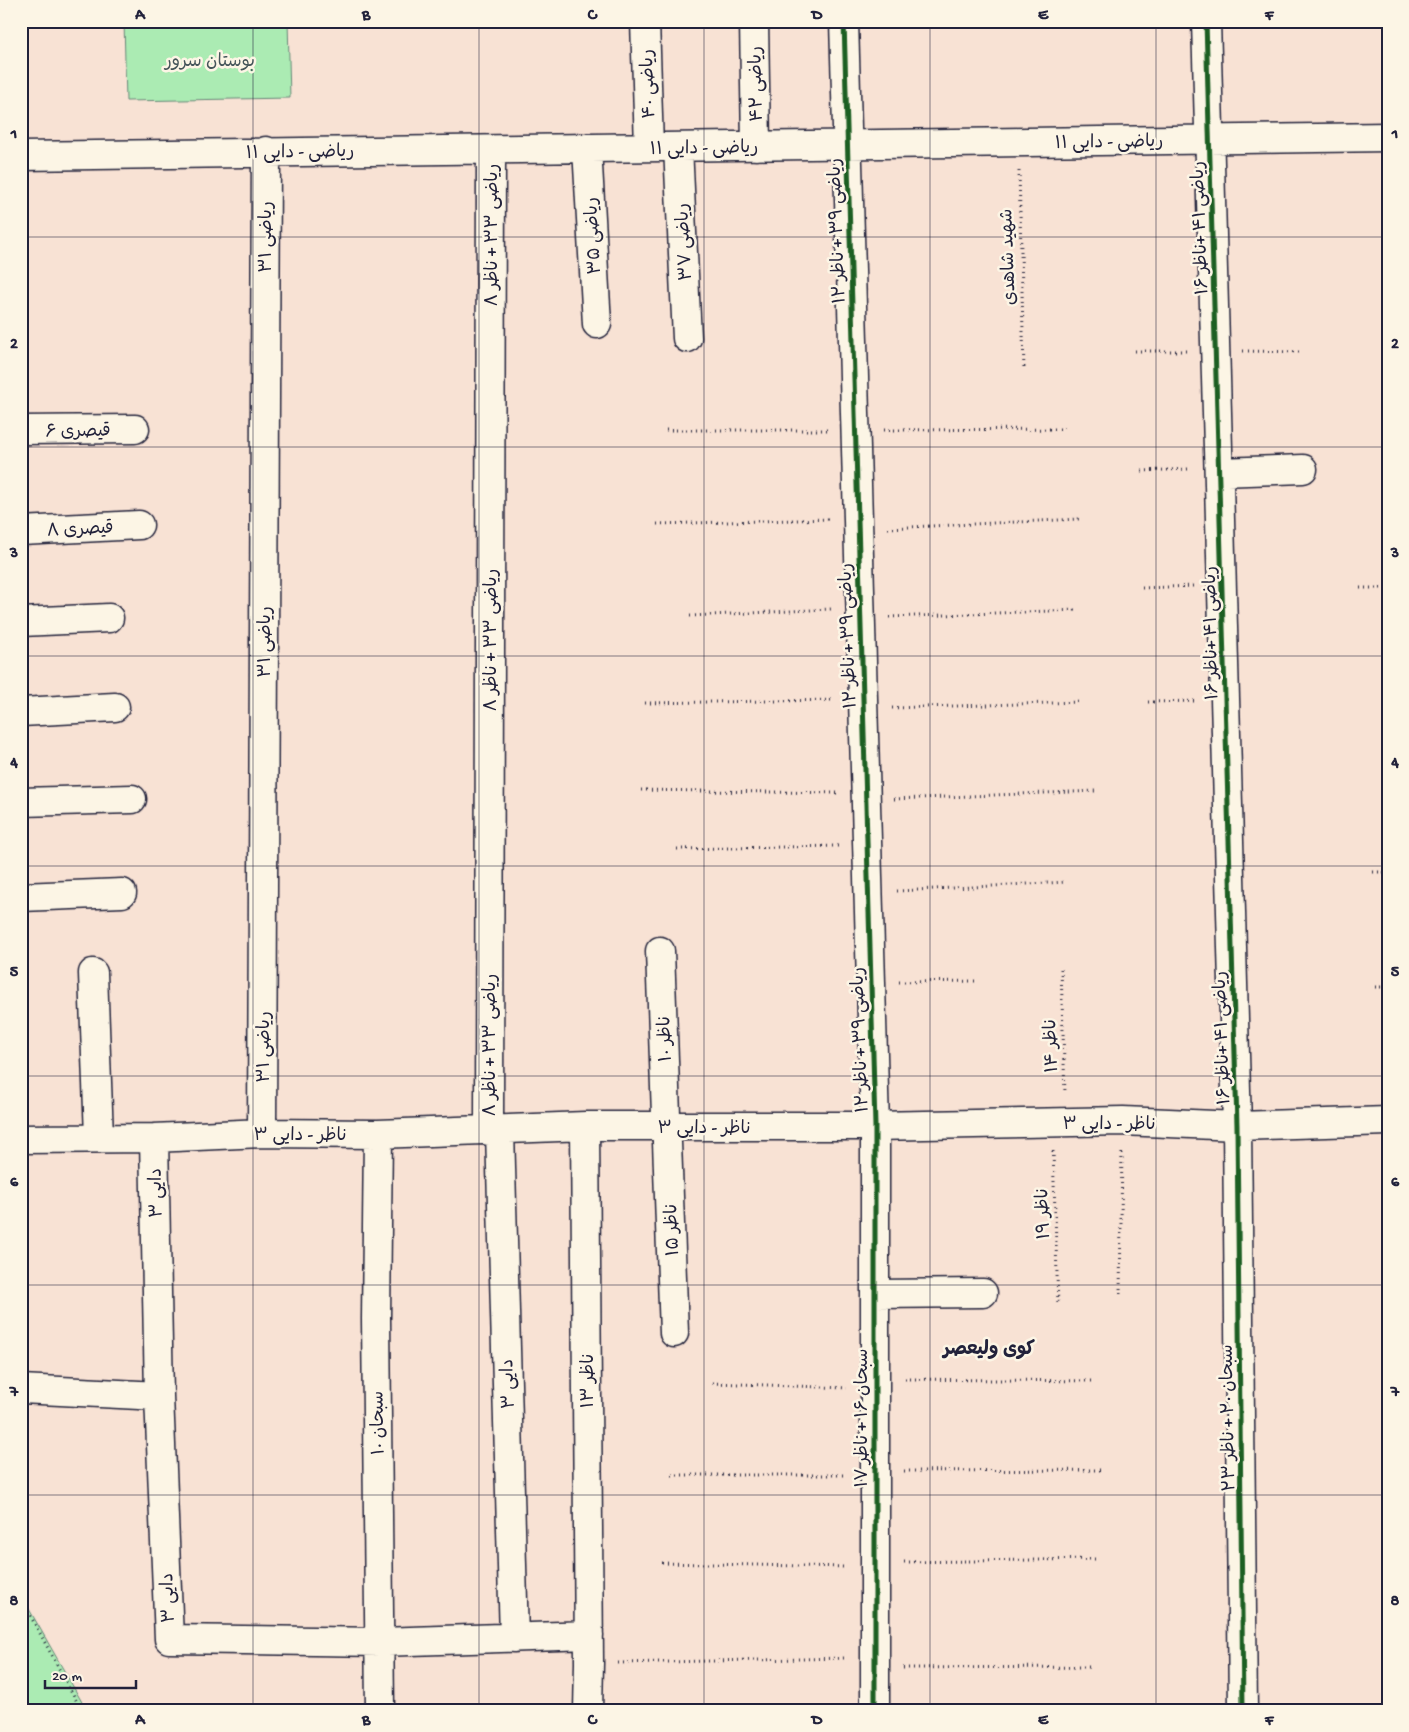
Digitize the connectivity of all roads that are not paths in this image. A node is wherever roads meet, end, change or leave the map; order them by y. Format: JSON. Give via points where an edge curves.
{"nodes":[{"id":1,"x":645,"y":21,"type":"edge"},
{"id":2,"x":754,"y":21,"type":"edge"},
{"id":3,"x":844,"y":21,"type":"edge"},
{"id":4,"x":1206,"y":21,"type":"edge"},
{"id":5,"x":1388,"y":137,"type":"edge"},
{"id":6,"x":1210,"y":140,"type":"junction"},
{"id":7,"x":847,"y":144,"type":"junction"},
{"id":8,"x":756,"y":146,"type":"junction"},
{"id":9,"x":649,"y":147,"type":"junction"},
{"id":10,"x":678,"y":147,"type":"junction"},
{"id":11,"x":587,"y":148,"type":"junction"},
{"id":12,"x":491,"y":150,"type":"junction"},
{"id":13,"x":266,"y":151,"type":"junction"},
{"id":14,"x":21,"y":156,"type":"edge"},
{"id":15,"x":597,"y":324,"type":"dead end"},
{"id":16,"x":687,"y":338,"type":"dead end"},
{"id":17,"x":135,"y":429,"type":"dead end"},
{"id":18,"x":21,"y":430,"type":"edge"},
{"id":19,"x":1303,"y":469,"type":"dead end"},
{"id":20,"x":1219,"y":470,"type":"junction"},
{"id":21,"x":139,"y":525,"type":"dead end"},
{"id":22,"x":21,"y":531,"type":"edge"},
{"id":23,"x":109,"y":618,"type":"dead end"},
{"id":24,"x":21,"y":622,"type":"edge"},
{"id":25,"x":115,"y":707,"type":"dead end"},
{"id":26,"x":21,"y":712,"type":"edge"},
{"id":27,"x":132,"y":799,"type":"dead end"},
{"id":28,"x":21,"y":802,"type":"edge"},
{"id":29,"x":122,"y":893,"type":"dead end"},
{"id":30,"x":21,"y":897,"type":"edge"},
{"id":31,"x":660,"y":951,"type":"dead end"},
{"id":32,"x":93,"y":973,"type":"dead end"},
{"id":33,"x":1388,"y":1121,"type":"edge"},
{"id":34,"x":585,"y":1126,"type":"junction"},
{"id":35,"x":875,"y":1126,"type":"junction"},
{"id":36,"x":1237,"y":1126,"type":"junction"},
{"id":37,"x":667,"y":1127,"type":"junction"},
{"id":38,"x":495,"y":1131,"type":"junction"},
{"id":39,"x":262,"y":1133,"type":"junction"},
{"id":40,"x":378,"y":1134,"type":"junction"},
{"id":41,"x":99,"y":1137,"type":"junction"},
{"id":42,"x":154,"y":1138,"type":"junction"},
{"id":43,"x":21,"y":1139,"type":"edge"},
{"id":44,"x":983,"y":1293,"type":"dead end"},
{"id":45,"x":875,"y":1294,"type":"junction"},
{"id":46,"x":674,"y":1333,"type":"dead end"},
{"id":47,"x":21,"y":1389,"type":"edge"},
{"id":48,"x":159,"y":1396,"type":"junction"},
{"id":49,"x":589,"y":1635,"type":"junction"},
{"id":50,"x":514,"y":1638,"type":"junction"},
{"id":51,"x":380,"y":1642,"type":"junction"},
{"id":52,"x":380,"y":1711,"type":"edge"},
{"id":53,"x":588,"y":1711,"type":"edge"},
{"id":54,"x":875,"y":1711,"type":"edge"},
{"id":55,"x":1243,"y":1711,"type":"edge"}],
"edges":[{"from":1,"to":9,"type":"street","name":"ریاضی ۴۰"},
{"from":2,"to":8,"type":"street","name":"ریاضی ۴۲"},
{"from":3,"to":7,"type":"street","name":"ریاضی ۳۹ + ناظر ۱۲"},
{"from":4,"to":6,"type":"street","name":"ریاضی ۴۱ +ناظر ۱۶"},
{"from":5,"to":6,"type":"street","name":"ریاضی - دایی ۱۱"},
{"from":6,"to":7,"type":"street","name":"ریاضی - دایی ۱۱"},
{"from":6,"to":20,"type":"street","name":"ریاضی ۴۱ +ناظر ۱۶"},
{"from":7,"to":8,"type":"street","name":"ریاضی - دایی ۱۱"},
{"from":7,"to":35,"type":"street","name":"ریاضی ۳۹ + ناظر ۱۲"},
{"from":8,"to":10,"type":"street","name":"ریاضی - دایی ۱۱"},
{"from":9,"to":10,"type":"street","name":"ریاضی - دایی ۱۱"},
{"from":9,"to":11,"type":"street","name":"ریاضی - دایی ۱۱"},
{"from":10,"to":16,"type":"street","name":"ریاضی ۳۷"},
{"from":11,"to":12,"type":"street","name":"ریاضی - دایی ۱۱"},
{"from":11,"to":15,"type":"street","name":"ریاضی ۳۵"},
{"from":12,"to":13,"type":"street","name":"ریاضی - دایی ۱۱"},
{"from":12,"to":38,"type":"street","name":"ریاضی ۳۳ + ناظر ۸"},
{"from":13,"to":14,"type":"street","name":"ریاضی - دایی ۱۱"},
{"from":13,"to":39,"type":"street","name":"ریاضی ۳۱"},
{"from":17,"to":18,"type":"street","name":"قیصری ۶"},
{"from":19,"to":20,"type":"street"},
{"from":20,"to":36,"type":"street","name":"ریاضی ۴۱ +ناظر ۱۶"},
{"from":21,"to":22,"type":"street","name":"قیصری ۸"},
{"from":23,"to":24,"type":"street"},
{"from":25,"to":26,"type":"street"},
{"from":27,"to":28,"type":"street"},
{"from":29,"to":30,"type":"street"},
{"from":31,"to":37,"type":"street","name":"ناظر ۱۰"},
{"from":32,"to":41,"type":"street"},
{"from":33,"to":36,"type":"street","name":"ناظر - دایی ۳"},
{"from":34,"to":37,"type":"street","name":"ناظر - دایی ۳"},
{"from":34,"to":38,"type":"street","name":"ناظر - دایی ۳"},
{"from":34,"to":49,"type":"street","name":"ناظر ۱۳"},
{"from":35,"to":36,"type":"street","name":"ناظر - دایی ۳","via":[[1122,1121]]},
{"from":35,"to":37,"type":"street","name":"ناظر - دایی ۳"},
{"from":35,"to":45,"type":"street","name":"سبحان ۱۶ + ناظر ۱۷"},
{"from":36,"to":55,"type":"street","name":"سبحان ۲۰ + ناظر ۲۳"},
{"from":37,"to":46,"type":"street","name":"ناظر ۱۵"},
{"from":38,"to":40,"type":"street","name":"ناظر - دایی ۳"},
{"from":38,"to":50,"type":"street","name":"دایی ۳"},
{"from":39,"to":40,"type":"street","name":"ناظر - دایی ۳"},
{"from":39,"to":42,"type":"street","name":"ناظر - دایی ۳"},
{"from":40,"to":51,"type":"street","name":"سبحان ۱۰","via":[[376,1319]]},
{"from":41,"to":42,"type":"street","name":"ناظر - دایی ۳"},
{"from":41,"to":43,"type":"street","name":"ناظر - دایی ۳"},
{"from":42,"to":48,"type":"street","name":"دایی ۳"},
{"from":44,"to":45,"type":"street"},
{"from":45,"to":54,"type":"street","name":"سبحان ۱۶ + ناظر ۱۷"},
{"from":47,"to":48,"type":"street"},
{"from":48,"to":51,"type":"street","name":"دایی ۳","via":[[169,1639]]},
{"from":49,"to":50,"type":"street"},
{"from":49,"to":53,"type":"street","name":"ناظر ۱۳"},
{"from":50,"to":51,"type":"street"},
{"from":51,"to":52,"type":"street","name":"سبحان ۱۰"}]}
